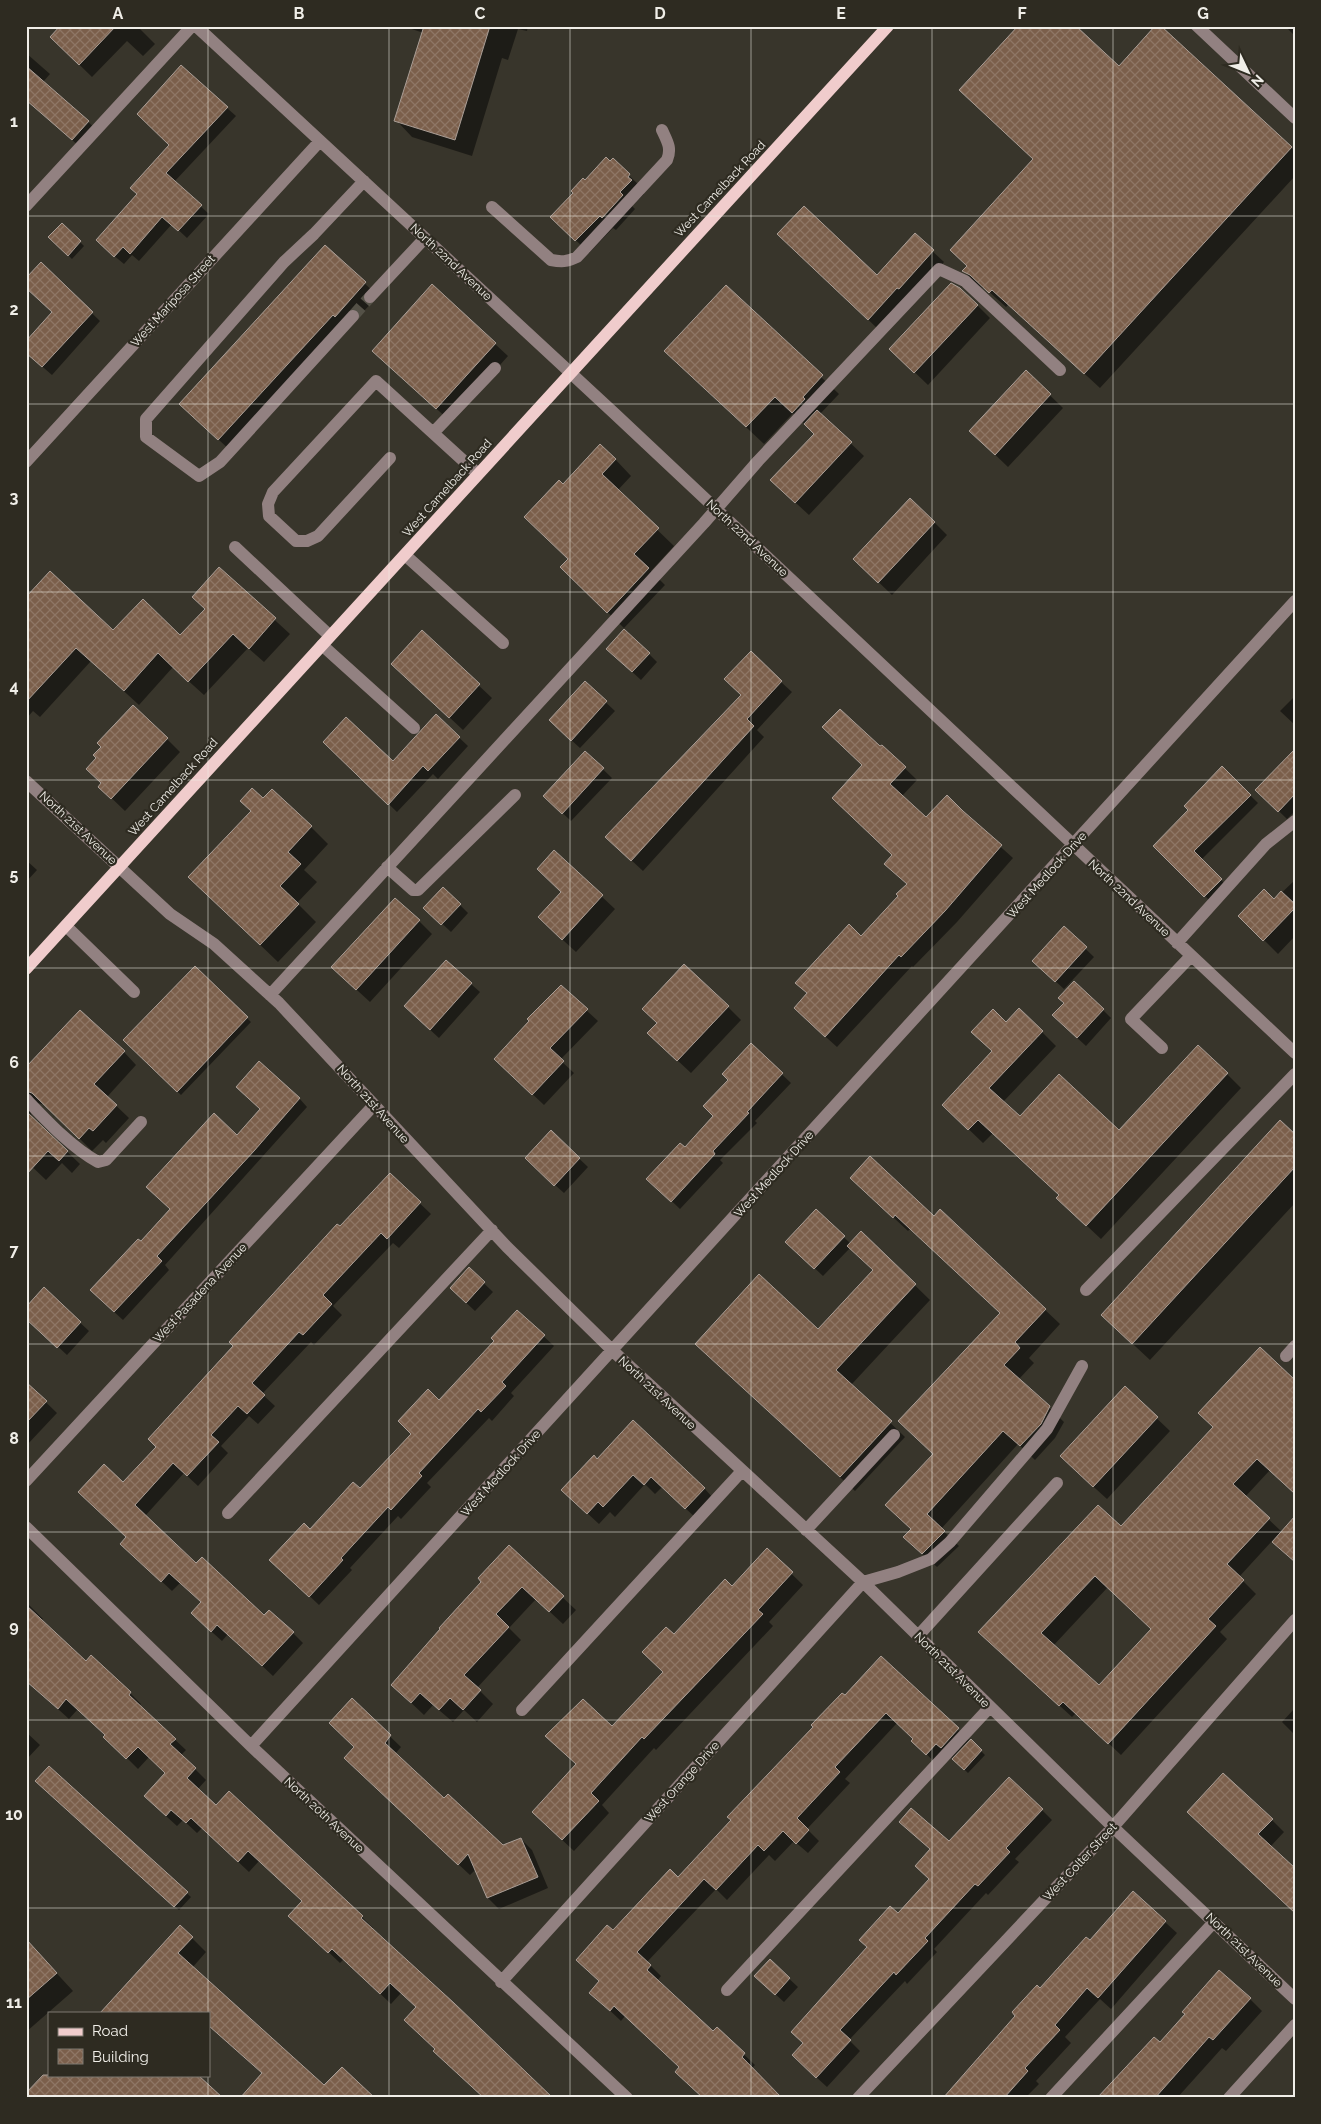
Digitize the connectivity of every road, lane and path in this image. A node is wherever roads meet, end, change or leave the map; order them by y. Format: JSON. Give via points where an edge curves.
{"nodes":[{"id":1,"x":192,"y":26,"type":"edge"},
{"id":2,"x":196,"y":26,"type":"edge"},
{"id":3,"x":888,"y":26,"type":"edge"},
{"id":4,"x":1197,"y":26,"type":"edge"},
{"id":5,"x":1295,"y":118,"type":"edge"},
{"id":6,"x":662,"y":130,"type":"dead end"},
{"id":7,"x":320,"y":141,"type":"junction"},
{"id":8,"x":364,"y":181,"type":"junction"},
{"id":9,"x":26,"y":206,"type":"edge"},
{"id":10,"x":492,"y":207,"type":"dead end"},
{"id":11,"x":425,"y":238,"type":"junction"},
{"id":12,"x":370,"y":297,"type":"tunnel mouth"},
{"id":13,"x":353,"y":316,"type":"tunnel mouth"},
{"id":14,"x":495,"y":368,"type":"dead end"},
{"id":15,"x":1060,"y":370,"type":"dead end"},
{"id":16,"x":571,"y":373,"type":"junction"},
{"id":17,"x":434,"y":433,"type":"junction"},
{"id":18,"x":390,"y":458,"type":"dead end"},
{"id":19,"x":26,"y":462,"type":"edge"},
{"id":20,"x":478,"y":474,"type":"junction"},
{"id":21,"x":717,"y":509,"type":"junction"},
{"id":22,"x":235,"y":547,"type":"dead end"},
{"id":23,"x":405,"y":555,"type":"junction"},
{"id":24,"x":1295,"y":601,"type":"edge"},
{"id":25,"x":326,"y":641,"type":"junction"},
{"id":26,"x":502,"y":643,"type":"dead end"},
{"id":27,"x":414,"y":728,"type":"dead end"},
{"id":28,"x":26,"y":781,"type":"edge"},
{"id":29,"x":515,"y":795,"type":"dead end"},
{"id":30,"x":1295,"y":821,"type":"edge"},
{"id":31,"x":1073,"y":846,"type":"junction"},
{"id":32,"x":119,"y":867,"type":"junction"},
{"id":33,"x":387,"y":867,"type":"junction"},
{"id":34,"x":66,"y":926,"type":"junction"},
{"id":35,"x":1177,"y":943,"type":"junction"},
{"id":36,"x":1191,"y":956,"type":"junction"},
{"id":37,"x":26,"y":969,"type":"edge"},
{"id":38,"x":134,"y":992,"type":"dead end"},
{"id":39,"x":270,"y":995,"type":"junction"},
{"id":40,"x":1162,"y":1048,"type":"dead end"},
{"id":41,"x":1295,"y":1053,"type":"edge"},
{"id":42,"x":1295,"y":1074,"type":"edge"},
{"id":43,"x":26,"y":1098,"type":"edge"},
{"id":44,"x":374,"y":1105,"type":"junction"},
{"id":45,"x":141,"y":1122,"type":"dead end"},
{"id":46,"x":492,"y":1230,"type":"junction"},
{"id":47,"x":1086,"y":1290,"type":"dead end"},
{"id":48,"x":1295,"y":1346,"type":"edge"},
{"id":49,"x":613,"y":1351,"type":"junction"},
{"id":50,"x":1286,"y":1356,"type":"dead end"},
{"id":51,"x":1082,"y":1366,"type":"dead end"},
{"id":52,"x":894,"y":1435,"type":"dead end"},
{"id":53,"x":742,"y":1471,"type":"junction"},
{"id":54,"x":26,"y":1481,"type":"edge"},
{"id":55,"x":1057,"y":1483,"type":"dead end"},
{"id":56,"x":228,"y":1513,"type":"dead end"},
{"id":57,"x":26,"y":1527,"type":"edge"},
{"id":58,"x":806,"y":1530,"type":"junction"},
{"id":59,"x":863,"y":1582,"type":"junction"},
{"id":60,"x":1295,"y":1620,"type":"edge"},
{"id":61,"x":918,"y":1636,"type":"junction"},
{"id":62,"x":990,"y":1707,"type":"junction"},
{"id":63,"x":522,"y":1710,"type":"dead end"},
{"id":64,"x":251,"y":1746,"type":"junction"},
{"id":65,"x":1113,"y":1827,"type":"junction"},
{"id":66,"x":1214,"y":1922,"type":"junction"},
{"id":67,"x":501,"y":1982,"type":"junction"},
{"id":68,"x":727,"y":1990,"type":"dead end"},
{"id":69,"x":1295,"y":1999,"type":"edge"},
{"id":70,"x":1295,"y":2025,"type":"edge"},
{"id":71,"x":627,"y":2098,"type":"edge"},
{"id":72,"x":858,"y":2098,"type":"edge"},
{"id":73,"x":1051,"y":2098,"type":"edge"},
{"id":74,"x":1229,"y":2098,"type":"edge"}],
"edges":[{"from":1,"to":9,"type":"street"},
{"from":2,"to":7,"type":"street","name":"North 22nd Avenue"},
{"from":3,"to":16,"type":"main road","name":"West Camelback Road"},
{"from":4,"to":5,"type":"street"},
{"from":6,"to":10,"type":"street","via":[[670,152],[667,160],[569,261],[551,260]]},
{"from":7,"to":8,"type":"street","name":"North 22nd Avenue"},
{"from":7,"to":19,"type":"street","name":"West Mariposa Street"},
{"from":8,"to":11,"type":"street","name":"North 22nd Avenue"},
{"from":8,"to":13,"type":"street","via":[[284,262],[146,419],[146,437],[200,476],[220,462]]},
{"from":11,"to":12,"type":"street"},
{"from":11,"to":16,"type":"street","name":"North 22nd Avenue"},
{"from":14,"to":17,"type":"street"},
{"from":15,"to":21,"type":"street","via":[[965,281],[939,269],[758,460]]},
{"from":16,"to":20,"type":"main road","name":"West Camelback Road"},
{"from":16,"to":21,"type":"street","name":"North 22nd Avenue"},
{"from":17,"to":18,"type":"street","via":[[376,381],[272,492],[269,516],[296,540],[307,541],[318,536]]},
{"from":17,"to":20,"type":"street"},
{"from":20,"to":23,"type":"main road","name":"West Camelback Road"},
{"from":21,"to":31,"type":"street","name":"North 22nd Avenue"},
{"from":21,"to":33,"type":"street"},
{"from":22,"to":25,"type":"street"},
{"from":23,"to":25,"type":"main road","name":"West Camelback Road"},
{"from":23,"to":26,"type":"street"},
{"from":24,"to":31,"type":"street","name":"West Medlock Drive"},
{"from":25,"to":27,"type":"street"},
{"from":25,"to":32,"type":"main road","name":"West Camelback Road"},
{"from":28,"to":32,"type":"street","name":"North 21st Avenue"},
{"from":29,"to":33,"type":"street","via":[[418,890],[412,890]]},
{"from":30,"to":35,"type":"street","via":[[1266,844]]},
{"from":31,"to":35,"type":"street","name":"North 22nd Avenue"},
{"from":31,"to":49,"type":"street","name":"West Medlock Drive"},
{"from":32,"to":34,"type":"main road","name":"West Camelback Road"},
{"from":32,"to":39,"type":"street","name":"North 21st Avenue","via":[[170,914],[214,944]]},
{"from":33,"to":39,"type":"street"},
{"from":34,"to":37,"type":"main road","name":"West Camelback Road"},
{"from":34,"to":38,"type":"street"},
{"from":35,"to":36,"type":"street","name":"North 22nd Avenue"},
{"from":36,"to":40,"type":"street","via":[[1131,1019]]},
{"from":36,"to":41,"type":"street","name":"North 22nd Avenue"},
{"from":39,"to":44,"type":"street","name":"North 21st Avenue"},
{"from":42,"to":47,"type":"street"},
{"from":43,"to":45,"type":"street","via":[[46,1120],[98,1162],[106,1160]]},
{"from":44,"to":46,"type":"street","name":"North 21st Avenue"},
{"from":44,"to":54,"type":"street","name":"West Pasadena Avenue"},
{"from":46,"to":49,"type":"street","name":"North 21st Avenue"},
{"from":46,"to":56,"type":"street"},
{"from":48,"to":50,"type":"street"},
{"from":49,"to":53,"type":"street","name":"North 21st Avenue"},
{"from":49,"to":64,"type":"street","name":"West Medlock Drive"},
{"from":51,"to":59,"type":"street","via":[[1046,1429],[950,1542],[931,1558]]},
{"from":52,"to":58,"type":"street"},
{"from":53,"to":58,"type":"street","name":"North 21st Avenue"},
{"from":53,"to":63,"type":"street"},
{"from":55,"to":61,"type":"street"},
{"from":57,"to":64,"type":"street","name":"North 20th Avenue"},
{"from":58,"to":59,"type":"street","name":"North 21st Avenue"},
{"from":59,"to":61,"type":"street","name":"North 21st Avenue"},
{"from":59,"to":67,"type":"street","name":"West Orange Drive"},
{"from":60,"to":65,"type":"street","name":"West Colter Street"},
{"from":61,"to":62,"type":"street","name":"North 21st Avenue"},
{"from":62,"to":65,"type":"street","name":"North 21st Avenue"},
{"from":62,"to":68,"type":"street"},
{"from":64,"to":67,"type":"street","name":"North 20th Avenue"},
{"from":65,"to":66,"type":"street","name":"North 21st Avenue"},
{"from":65,"to":72,"type":"street","name":"West Colter Street"},
{"from":66,"to":69,"type":"street","name":"North 21st Avenue"},
{"from":66,"to":73,"type":"street"},
{"from":67,"to":71,"type":"street","name":"North 20th Avenue"},
{"from":70,"to":74,"type":"street"}]}
